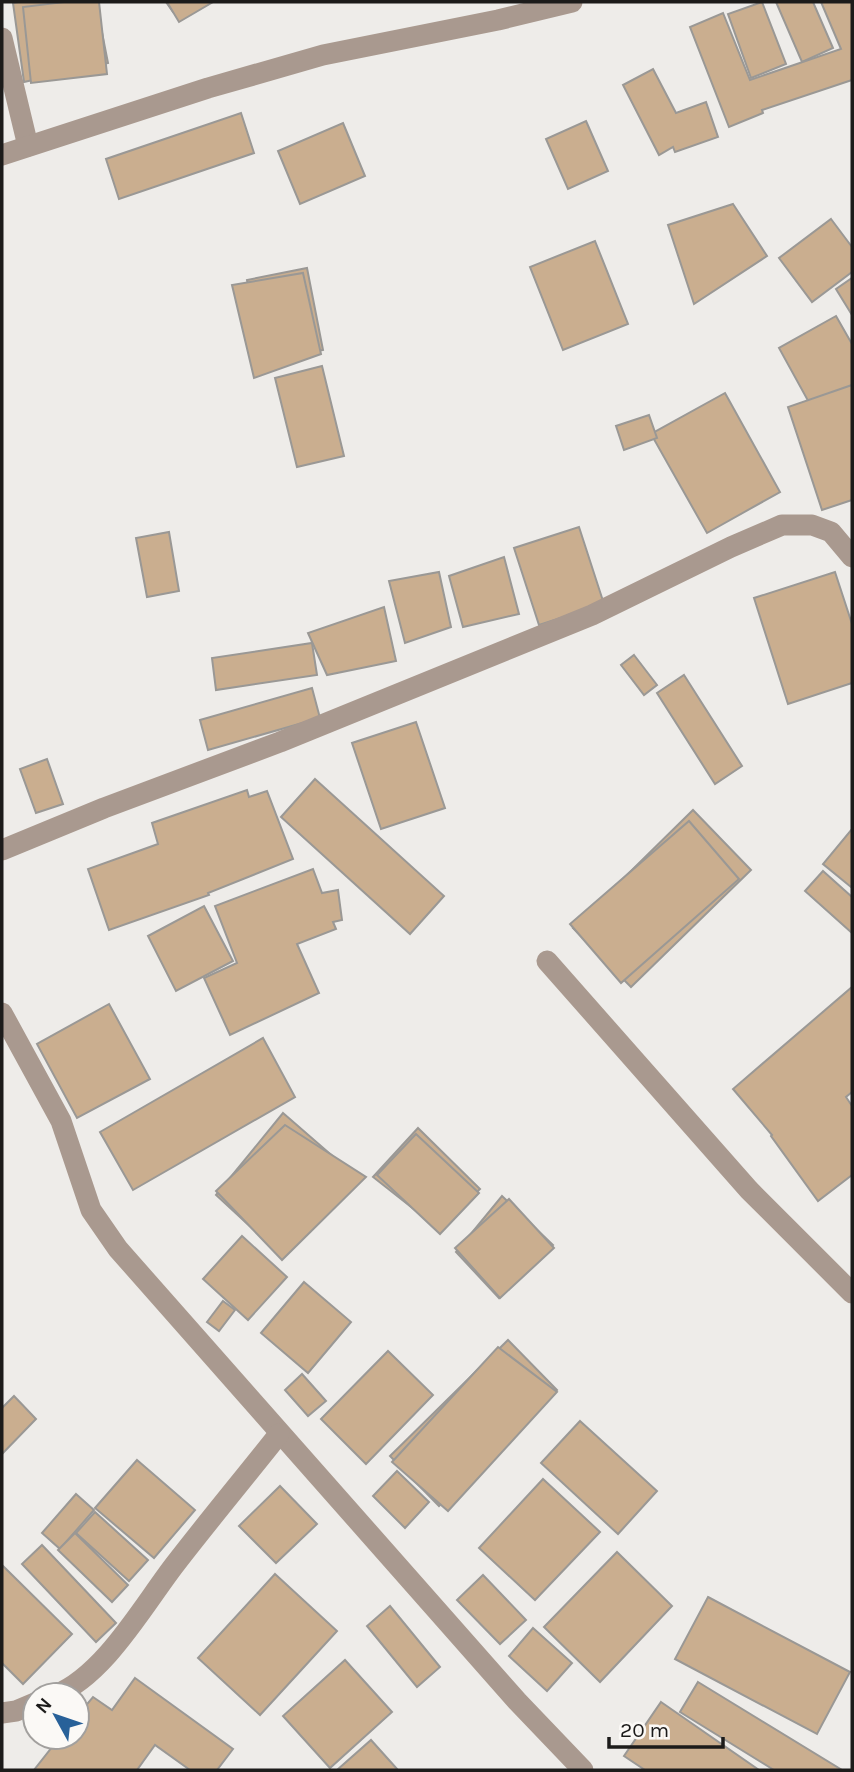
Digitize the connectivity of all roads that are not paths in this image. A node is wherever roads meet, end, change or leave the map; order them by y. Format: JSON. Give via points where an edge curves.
{"nodes":[{"id":1,"x":572,"y":2,"type":"edge"},
{"id":2,"x":2,"y":38,"type":"edge"},
{"id":3,"x":28,"y":146,"type":"junction"},
{"id":4,"x":2,"y":155,"type":"edge"},
{"id":5,"x":852,"y":557,"type":"edge"},
{"id":6,"x":2,"y":850,"type":"edge"},
{"id":7,"x":547,"y":961,"type":"dead end"},
{"id":8,"x":2,"y":1013,"type":"edge"},
{"id":9,"x":852,"y":1293,"type":"edge"},
{"id":10,"x":279,"y":1434,"type":"junction"},
{"id":11,"x":77,"y":1681,"type":"edge"},
{"id":12,"x":21,"y":1709,"type":"edge"},
{"id":13,"x":2,"y":1713,"type":"edge"},
{"id":14,"x":583,"y":1770,"type":"edge"}],
"edges":[{"from":1,"to":3,"type":"street","via":[[323,55]]},
{"from":2,"to":3,"type":"street"},
{"from":3,"to":4,"type":"street"},
{"from":5,"to":6,"type":"street","via":[[831,532],[812,525],[782,525],[592,615]]},
{"from":7,"to":9,"type":"street","via":[[749,1190]]},
{"from":8,"to":10,"type":"street","via":[[61,1121],[91,1210],[118,1249]]},
{"from":10,"to":11,"type":"street","via":[[110,1653]]},
{"from":10,"to":14,"type":"street"},
{"from":12,"to":13,"type":"street"}]}
